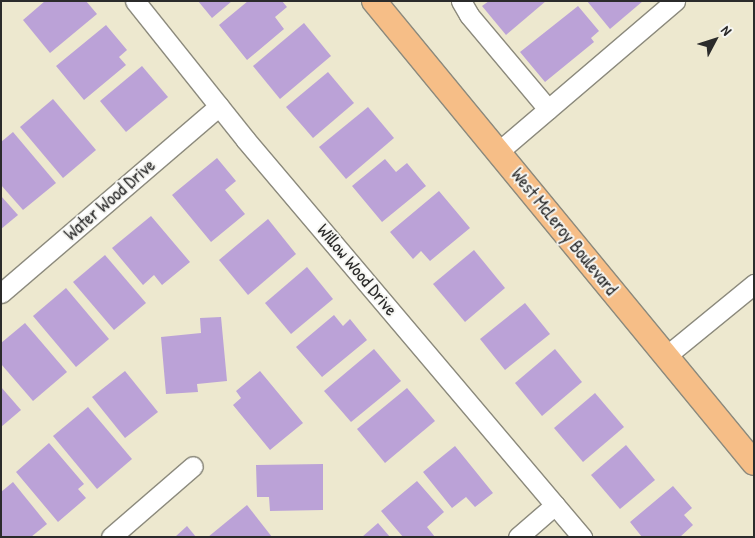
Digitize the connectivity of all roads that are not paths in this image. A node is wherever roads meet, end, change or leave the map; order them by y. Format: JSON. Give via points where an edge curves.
{"nodes":[{"id":1,"x":136,"y":1,"type":"edge"},
{"id":2,"x":374,"y":1,"type":"edge"},
{"id":3,"x":460,"y":1,"type":"edge"},
{"id":4,"x":675,"y":1,"type":"edge"},
{"id":5,"x":219,"y":106,"type":"junction"},
{"id":6,"x":548,"y":109,"type":"junction"},
{"id":7,"x":498,"y":152,"type":"junction"},
{"id":8,"x":754,"y":284,"type":"edge"},
{"id":9,"x":1,"y":293,"type":"edge"},
{"id":10,"x":666,"y":356,"type":"junction"},
{"id":11,"x":754,"y":463,"type":"edge"},
{"id":12,"x":192,"y":466,"type":"dead end"},
{"id":13,"x":555,"y":505,"type":"junction"},
{"id":14,"x":111,"y":537,"type":"edge"},
{"id":15,"x":518,"y":537,"type":"edge"},
{"id":16,"x":582,"y":537,"type":"edge"}],
"edges":[{"from":1,"to":5,"type":"street","name":"Willow Wood Drive"},
{"from":2,"to":7,"type":"main road","name":"West McLeroy Boulevard"},
{"from":3,"to":6,"type":"street"},
{"from":4,"to":6,"type":"street"},
{"from":5,"to":9,"type":"street","name":"Water Wood Drive"},
{"from":5,"to":13,"type":"street","name":"Willow Wood Drive"},
{"from":6,"to":7,"type":"street"},
{"from":7,"to":10,"type":"main road","name":"West McLeroy Boulevard"},
{"from":8,"to":10,"type":"street"},
{"from":10,"to":11,"type":"main road","name":"West McLeroy Boulevard"},
{"from":12,"to":14,"type":"street"},
{"from":13,"to":15,"type":"street"},
{"from":13,"to":16,"type":"street","name":"Willow Wood Drive"}]}
